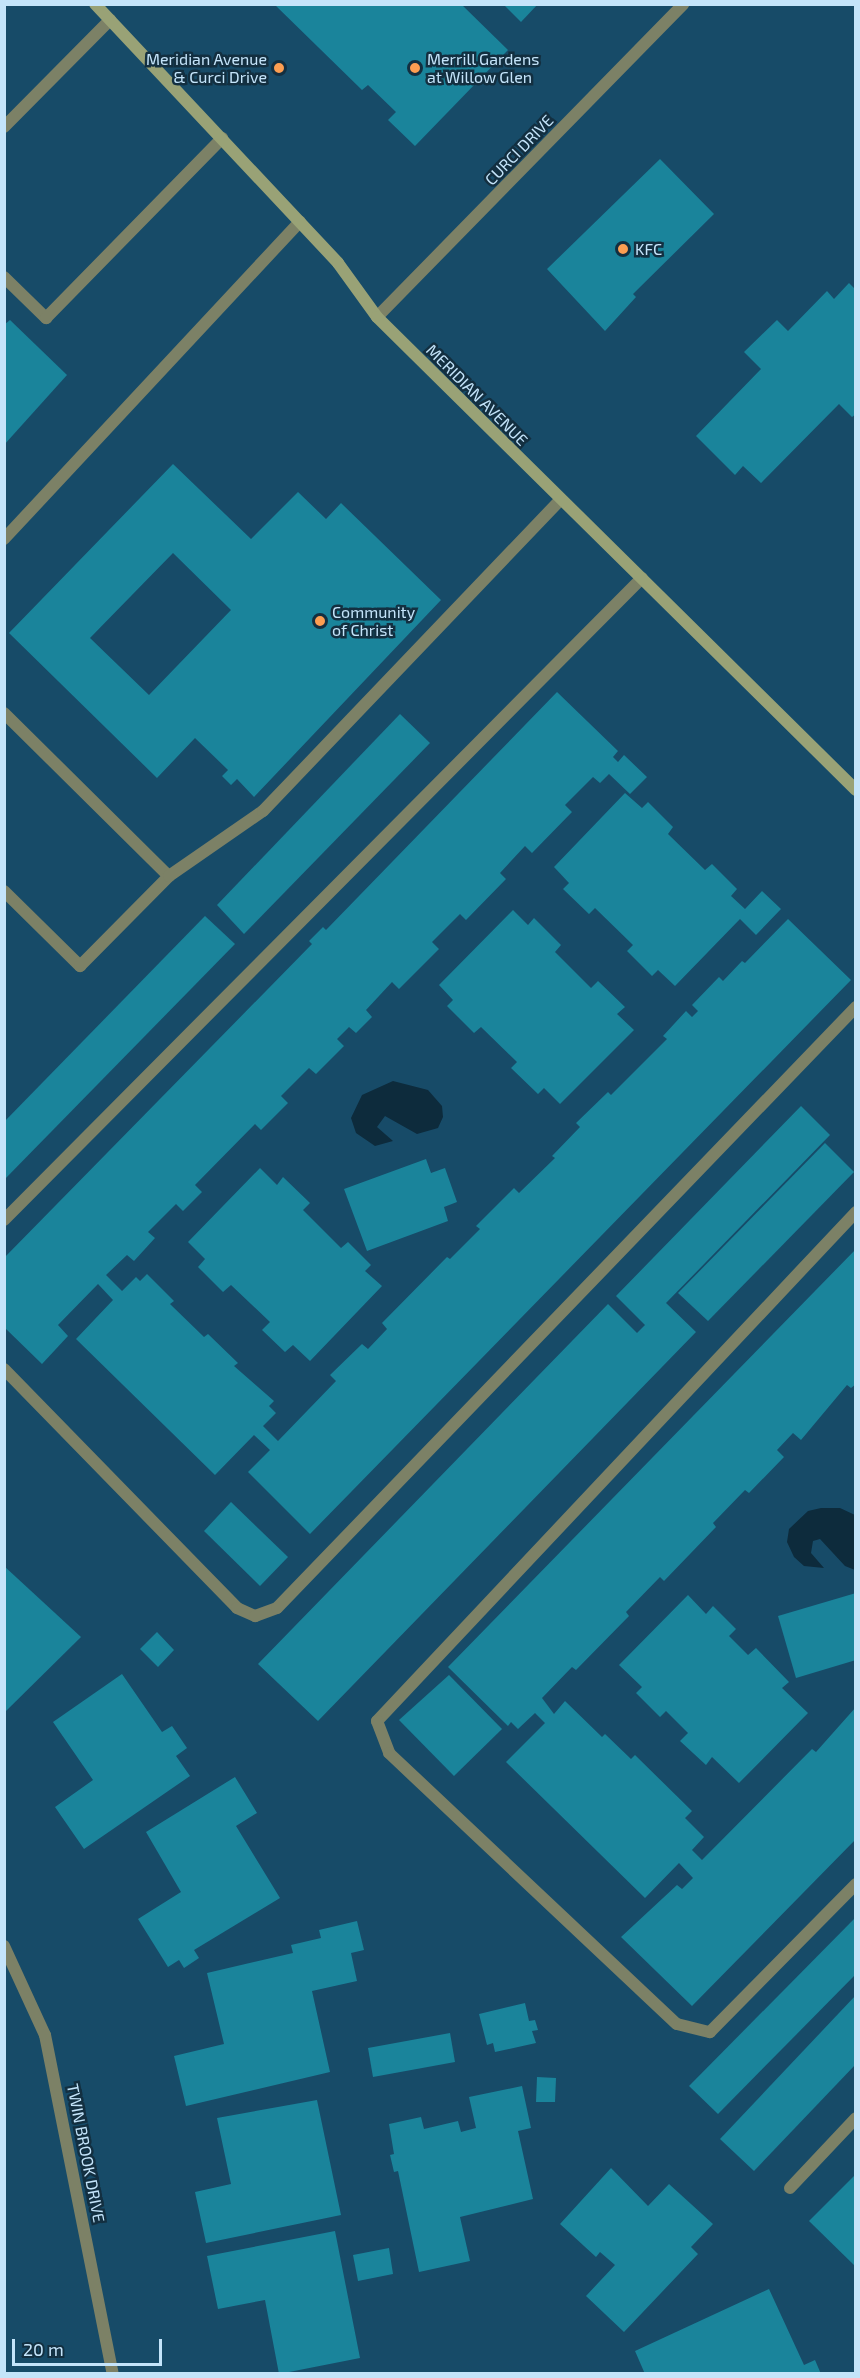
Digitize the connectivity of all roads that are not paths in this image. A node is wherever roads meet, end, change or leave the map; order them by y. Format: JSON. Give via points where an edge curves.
{"nodes":[{"id":1,"x":95,"y":4,"type":"edge"},
{"id":2,"x":683,"y":4,"type":"edge"},
{"id":3,"x":110,"y":20,"type":"junction"},
{"id":4,"x":4,"y":127,"type":"edge"},
{"id":5,"x":222,"y":138,"type":"junction"},
{"id":6,"x":300,"y":222,"type":"junction"},
{"id":7,"x":4,"y":277,"type":"edge"},
{"id":8,"x":377,"y":316,"type":"junction"},
{"id":9,"x":560,"y":500,"type":"junction"},
{"id":10,"x":4,"y":539,"type":"edge"},
{"id":11,"x":642,"y":578,"type":"junction"},
{"id":12,"x":4,"y":713,"type":"edge"},
{"id":13,"x":855,"y":790,"type":"edge"},
{"id":14,"x":169,"y":876,"type":"junction"},
{"id":15,"x":4,"y":891,"type":"edge"},
{"id":16,"x":855,"y":1007,"type":"edge"},
{"id":17,"x":855,"y":1212,"type":"edge"},
{"id":18,"x":4,"y":1220,"type":"edge"},
{"id":19,"x":4,"y":1369,"type":"edge"},
{"id":20,"x":855,"y":1884,"type":"edge"},
{"id":21,"x":4,"y":1946,"type":"edge"},
{"id":22,"x":855,"y":2118,"type":"edge"},
{"id":23,"x":790,"y":2188,"type":"dead end"},
{"id":24,"x":113,"y":2373,"type":"edge"}],
"edges":[{"from":1,"to":3,"type":"main road","name":"MERIDIAN AVENUE"},
{"from":2,"to":8,"type":"street","name":"CURCI DRIVE"},
{"from":3,"to":4,"type":"street"},
{"from":3,"to":5,"type":"main road","name":"MERIDIAN AVENUE"},
{"from":5,"to":6,"type":"main road","name":"MERIDIAN AVENUE"},
{"from":5,"to":7,"type":"street","via":[[46,318]]},
{"from":6,"to":8,"type":"main road","name":"MERIDIAN AVENUE","via":[[338,263]]},
{"from":6,"to":10,"type":"street"},
{"from":8,"to":9,"type":"main road","name":"MERIDIAN AVENUE"},
{"from":9,"to":11,"type":"main road","name":"MERIDIAN AVENUE"},
{"from":9,"to":14,"type":"street","via":[[263,811]]},
{"from":11,"to":13,"type":"main road","name":"MERIDIAN AVENUE"},
{"from":11,"to":18,"type":"street"},
{"from":12,"to":14,"type":"street"},
{"from":14,"to":15,"type":"street","via":[[80,966]]},
{"from":16,"to":19,"type":"street","via":[[278,1608],[255,1616],[237,1608]]},
{"from":17,"to":20,"type":"street","via":[[377,1721],[389,1753],[677,2024],[710,2032]]},
{"from":21,"to":24,"type":"street","name":"TWIN BROOK DRIVE","via":[[45,2035]]},
{"from":22,"to":23,"type":"street"}]}
